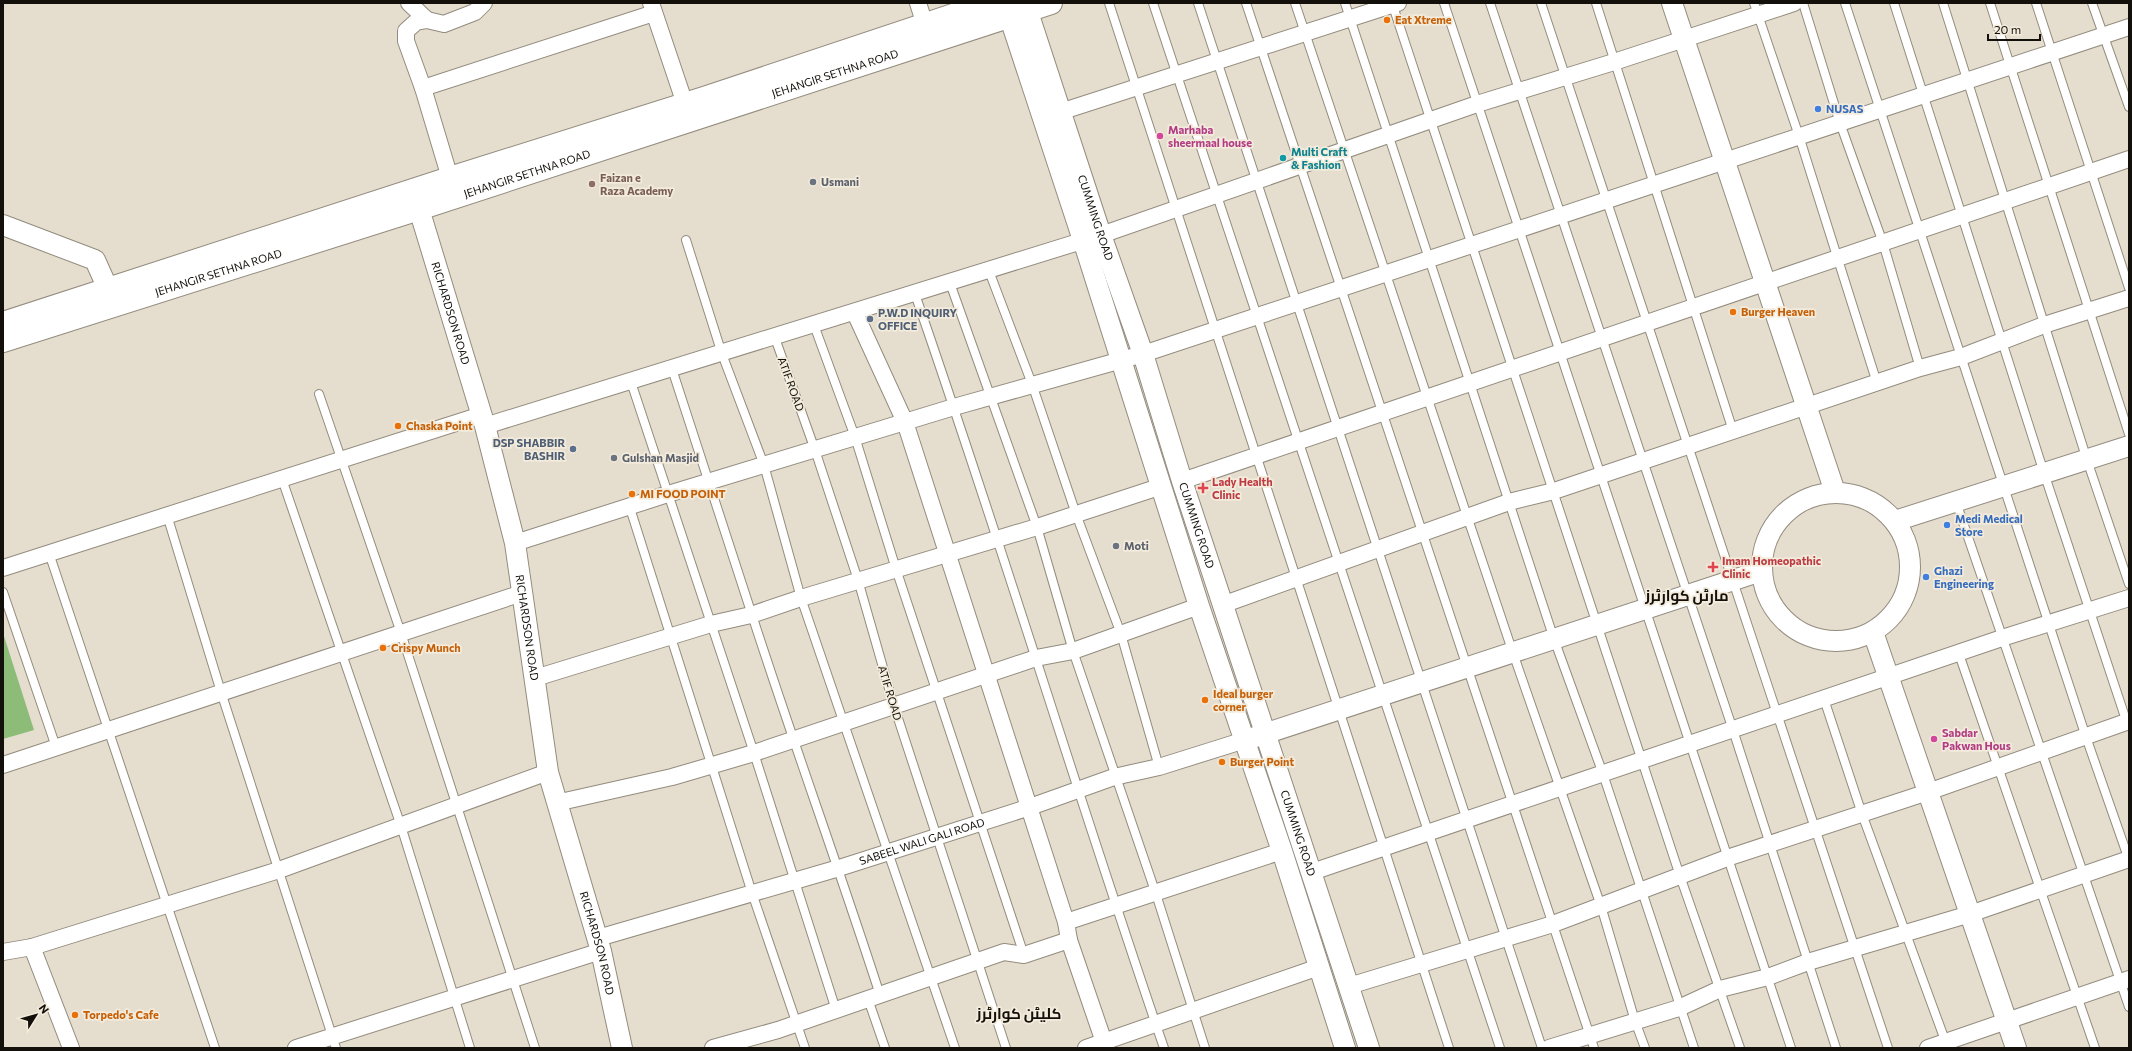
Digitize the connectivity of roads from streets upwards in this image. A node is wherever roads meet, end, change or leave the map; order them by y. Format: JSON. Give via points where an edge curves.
{"nodes":[{"id":1,"x":409,"y":3,"type":"edge"},
{"id":2,"x":484,"y":3,"type":"edge"},
{"id":3,"x":918,"y":3,"type":"edge"},
{"id":4,"x":989,"y":3,"type":"edge"},
{"id":5,"x":1051,"y":3,"type":"edge"},
{"id":6,"x":1672,"y":3,"type":"edge"},
{"id":7,"x":1794,"y":3,"type":"edge"},
{"id":8,"x":1394,"y":4,"type":"edge"},
{"id":9,"x":653,"y":8,"type":"edge"},
{"id":10,"x":1017,"y":8,"type":"edge"},
{"id":11,"x":1756,"y":9,"type":"edge"},
{"id":12,"x":428,"y":20,"type":"junction"},
{"id":13,"x":925,"y":25,"type":"junction"},
{"id":14,"x":2129,"y":27,"type":"edge"},
{"id":15,"x":1684,"y":39,"type":"junction"},
{"id":16,"x":423,"y":88,"type":"junction"},
{"id":17,"x":684,"y":104,"type":"junction"},
{"id":18,"x":1060,"y":112,"type":"junction"},
{"id":19,"x":2129,"y":159,"type":"edge"},
{"id":20,"x":1724,"y":161,"type":"junction"},
{"id":21,"x":450,"y":178,"type":"junction"},
{"id":22,"x":419,"y":209,"type":"junction"},
{"id":23,"x":3,"y":225,"type":"edge"},
{"id":24,"x":1092,"y":238,"type":"junction"},
{"id":25,"x":1765,"y":283,"type":"junction"},
{"id":26,"x":108,"y":289,"type":"junction"},
{"id":27,"x":2129,"y":298,"type":"edge"},
{"id":28,"x":855,"y":313,"type":"junction"},
{"id":29,"x":3,"y":323,"type":"edge"},
{"id":30,"x":3,"y":341,"type":"edge"},
{"id":31,"x":1143,"y":354,"type":"junction"},
{"id":32,"x":1120,"y":359,"type":"junction"},
{"id":33,"x":1806,"y":408,"type":"junction"},
{"id":34,"x":483,"y":420,"type":"junction"},
{"id":35,"x":905,"y":422,"type":"junction"},
{"id":36,"x":2129,"y":446,"type":"edge"},
{"id":37,"x":1182,"y":481,"type":"junction"},
{"id":38,"x":1162,"y":486,"type":"junction"},
{"id":39,"x":1835,"y":492,"type":"junction"},
{"id":40,"x":1895,"y":521,"type":"junction"},
{"id":41,"x":515,"y":544,"type":"junction"},
{"id":42,"x":946,"y":554,"type":"junction"},
{"id":43,"x":3,"y":568,"type":"edge"},
{"id":44,"x":1761,"y":571,"type":"junction"},
{"id":45,"x":522,"y":593,"type":"junction"},
{"id":46,"x":2129,"y":598,"type":"edge"},
{"id":47,"x":1222,"y":605,"type":"junction"},
{"id":48,"x":1199,"y":606,"type":"junction"},
{"id":49,"x":1873,"y":632,"type":"junction"},
{"id":50,"x":986,"y":676,"type":"junction"},
{"id":51,"x":1888,"y":677,"type":"junction"},
{"id":52,"x":535,"y":678,"type":"junction"},
{"id":53,"x":2128,"y":724,"type":"edge"},
{"id":54,"x":1266,"y":733,"type":"junction"},
{"id":55,"x":1245,"y":740,"type":"junction"},
{"id":56,"x":3,"y":765,"type":"edge"},
{"id":57,"x":548,"y":772,"type":"junction"},
{"id":58,"x":1928,"y":792,"type":"junction"},
{"id":59,"x":556,"y":803,"type":"junction"},
{"id":60,"x":1030,"y":807,"type":"junction"},
{"id":61,"x":1282,"y":851,"type":"junction"},
{"id":62,"x":2129,"y":860,"type":"edge"},
{"id":63,"x":1312,"y":872,"type":"junction"},
{"id":64,"x":1970,"y":914,"type":"junction"},
{"id":65,"x":1066,"y":922,"type":"junction"},
{"id":66,"x":1069,"y":940,"type":"junction"},
{"id":67,"x":600,"y":944,"type":"junction"},
{"id":68,"x":32,"y":948,"type":"junction"},
{"id":69,"x":3,"y":952,"type":"edge"},
{"id":70,"x":1320,"y":967,"type":"junction"},
{"id":71,"x":2125,"y":980,"type":"edge"},
{"id":72,"x":1349,"y":986,"type":"junction"},
{"id":73,"x":2007,"y":1021,"type":"junction"},
{"id":74,"x":1592,"y":1041,"type":"edge"},
{"id":75,"x":334,"y":1042,"type":"edge"},
{"id":76,"x":1105,"y":1045,"type":"edge"},
{"id":77,"x":1946,"y":1045,"type":"edge"},
{"id":78,"x":71,"y":1048,"type":"edge"},
{"id":79,"x":296,"y":1048,"type":"edge"},
{"id":80,"x":622,"y":1048,"type":"edge"},
{"id":81,"x":714,"y":1048,"type":"edge"},
{"id":82,"x":1086,"y":1048,"type":"edge"},
{"id":83,"x":1346,"y":1048,"type":"edge"},
{"id":84,"x":1369,"y":1048,"type":"edge"},
{"id":85,"x":1549,"y":1048,"type":"edge"},
{"id":86,"x":1928,"y":1048,"type":"edge"},
{"id":87,"x":2016,"y":1048,"type":"edge"}],
"edges":[{"from":1,"to":12,"type":"street"},
{"from":2,"to":12,"type":"street","via":[[475,12],[444,24]]},
{"from":3,"to":13,"type":"street"},
{"from":4,"to":13,"type":"highway","name":"JEHANGIR SETHNA ROAD"},
{"from":5,"to":10,"type":"highway","name":"JEHANGIR SETHNA ROAD"},
{"from":6,"to":15,"type":"street"},
{"from":7,"to":11,"type":"street"},
{"from":8,"to":18,"type":"street"},
{"from":9,"to":16,"type":"street"},
{"from":9,"to":17,"type":"street"},
{"from":10,"to":18,"type":"street","name":"CUMMING ROAD"},
{"from":10,"to":22,"type":"highway","name":"JEHANGIR SETHNA ROAD"},
{"from":10,"to":24,"type":"street","name":"CUMMING ROAD"},
{"from":11,"to":15,"type":"street"},
{"from":12,"to":16,"type":"street","via":[[416,22],[406,31],[406,41]]},
{"from":13,"to":17,"type":"highway","name":"JEHANGIR SETHNA ROAD"},
{"from":14,"to":20,"type":"street"},
{"from":15,"to":20,"type":"street"},
{"from":15,"to":24,"type":"street","via":[[1477,104]]},
{"from":16,"to":21,"type":"street"},
{"from":17,"to":21,"type":"highway","name":"JEHANGIR SETHNA ROAD"},
{"from":18,"to":24,"type":"street","name":"CUMMING ROAD"},
{"from":19,"to":25,"type":"street"},
{"from":20,"to":25,"type":"street"},
{"from":20,"to":31,"type":"street"},
{"from":21,"to":26,"type":"highway","name":"JEHANGIR SETHNA ROAD"},
{"from":22,"to":30,"type":"highway","name":"JEHANGIR SETHNA ROAD"},
{"from":22,"to":34,"type":"street","name":"RICHARDSON ROAD"},
{"from":23,"to":26,"type":"street","via":[[95,260]]},
{"from":24,"to":28,"type":"street"},
{"from":24,"to":31,"type":"street","name":"CUMMING ROAD"},
{"from":24,"to":32,"type":"street","name":"CUMMING ROAD"},
{"from":25,"to":33,"type":"street"},
{"from":25,"to":37,"type":"street"},
{"from":26,"to":29,"type":"highway","name":"JEHANGIR SETHNA ROAD"},
{"from":27,"to":33,"type":"street"},
{"from":28,"to":34,"type":"street","via":[[631,382]]},
{"from":28,"to":35,"type":"street"},
{"from":31,"to":32,"type":"street"},
{"from":31,"to":37,"type":"street","name":"CUMMING ROAD"},
{"from":32,"to":35,"type":"street"},
{"from":32,"to":38,"type":"street","name":"CUMMING ROAD"},
{"from":33,"to":39,"type":"street"},
{"from":33,"to":47,"type":"street","via":[[1554,491],[1509,502]]},
{"from":34,"to":41,"type":"street","name":"RICHARDSON ROAD"},
{"from":34,"to":43,"type":"street","via":[[342,460]]},
{"from":35,"to":41,"type":"street","via":[[668,494]]},
{"from":35,"to":42,"type":"street"},
{"from":36,"to":40,"type":"street"},
{"from":37,"to":47,"type":"street","name":"CUMMING ROAD"},
{"from":38,"to":42,"type":"street"},
{"from":38,"to":48,"type":"street","name":"CUMMING ROAD"},
{"from":39,"to":40,"type":"street","via":[[1857,495],[1878,505]]},
{"from":39,"to":44,"type":"street","via":[[1811,496],[1790,508],[1774,525],[1764,547]]},
{"from":40,"to":49,"type":"street","via":[[1907,544],[1911,569],[1906,594],[1893,616]]},
{"from":41,"to":45,"type":"street","name":"RICHARDSON ROAD"},
{"from":42,"to":50,"type":"street"},
{"from":42,"to":52,"type":"street","via":[[752,615],[711,624]]},
{"from":44,"to":49,"type":"street","via":[[1767,596],[1780,617],[1800,633],[1824,641],[1850,641]]},
{"from":44,"to":54,"type":"street"},
{"from":45,"to":52,"type":"street","name":"RICHARDSON ROAD"},
{"from":45,"to":56,"type":"street"},
{"from":46,"to":51,"type":"street"},
{"from":47,"to":54,"type":"street","name":"CUMMING ROAD"},
{"from":48,"to":50,"type":"street","via":[[1073,651],[1036,658]]},
{"from":48,"to":55,"type":"street","name":"CUMMING ROAD"},
{"from":49,"to":51,"type":"street"},
{"from":50,"to":59,"type":"street","via":[[754,754],[672,777]]},
{"from":50,"to":60,"type":"street"},
{"from":51,"to":58,"type":"street"},
{"from":51,"to":63,"type":"street"},
{"from":52,"to":57,"type":"street","name":"RICHARDSON ROAD"},
{"from":53,"to":58,"type":"street","via":[[2042,750],[2000,768]]},
{"from":54,"to":55,"type":"street"},
{"from":54,"to":63,"type":"street","name":"CUMMING ROAD"},
{"from":55,"to":60,"type":"street","name":"SABEEL WALI GALI ROAD","via":[[1159,767],[1078,788]]},
{"from":55,"to":61,"type":"street","name":"CUMMING ROAD"},
{"from":57,"to":59,"type":"street","name":"RICHARDSON ROAD"},
{"from":57,"to":68,"type":"street","via":[[279,870]]},
{"from":58,"to":64,"type":"street"},
{"from":58,"to":72,"type":"street","via":[[1727,858],[1553,924]]},
{"from":59,"to":67,"type":"street","name":"RICHARDSON ROAD"},
{"from":60,"to":65,"type":"street"},
{"from":60,"to":67,"type":"street","name":"SABEEL WALI GALI ROAD","via":[[839,868],[795,879]]},
{"from":61,"to":65,"type":"street"},
{"from":61,"to":70,"type":"street","name":"CUMMING ROAD"},
{"from":62,"to":64,"type":"street"},
{"from":63,"to":72,"type":"street","name":"CUMMING ROAD"},
{"from":64,"to":73,"type":"street"},
{"from":64,"to":74,"type":"street","via":[[1720,989],[1679,1008],[1635,1021]]},
{"from":65,"to":66,"type":"street"},
{"from":66,"to":76,"type":"street"},
{"from":66,"to":81,"type":"street","via":[[1024,955],[1004,952],[797,1024]]},
{"from":67,"to":75,"type":"street","name":"SABEEL WALI GALI ROAD"},
{"from":67,"to":80,"type":"street","name":"RICHARDSON ROAD"},
{"from":68,"to":69,"type":"street"},
{"from":68,"to":78,"type":"street"},
{"from":70,"to":76,"type":"street","via":[[1155,1023]]},
{"from":70,"to":83,"type":"street","name":"CUMMING ROAD"},
{"from":71,"to":73,"type":"street"},
{"from":72,"to":84,"type":"street","name":"CUMMING ROAD"},
{"from":73,"to":77,"type":"street"},
{"from":73,"to":87,"type":"street"},
{"from":74,"to":85,"type":"street"},
{"from":75,"to":79,"type":"street","name":"SABEEL WALI GALI ROAD"},
{"from":76,"to":82,"type":"street"},
{"from":77,"to":86,"type":"street"}]}
